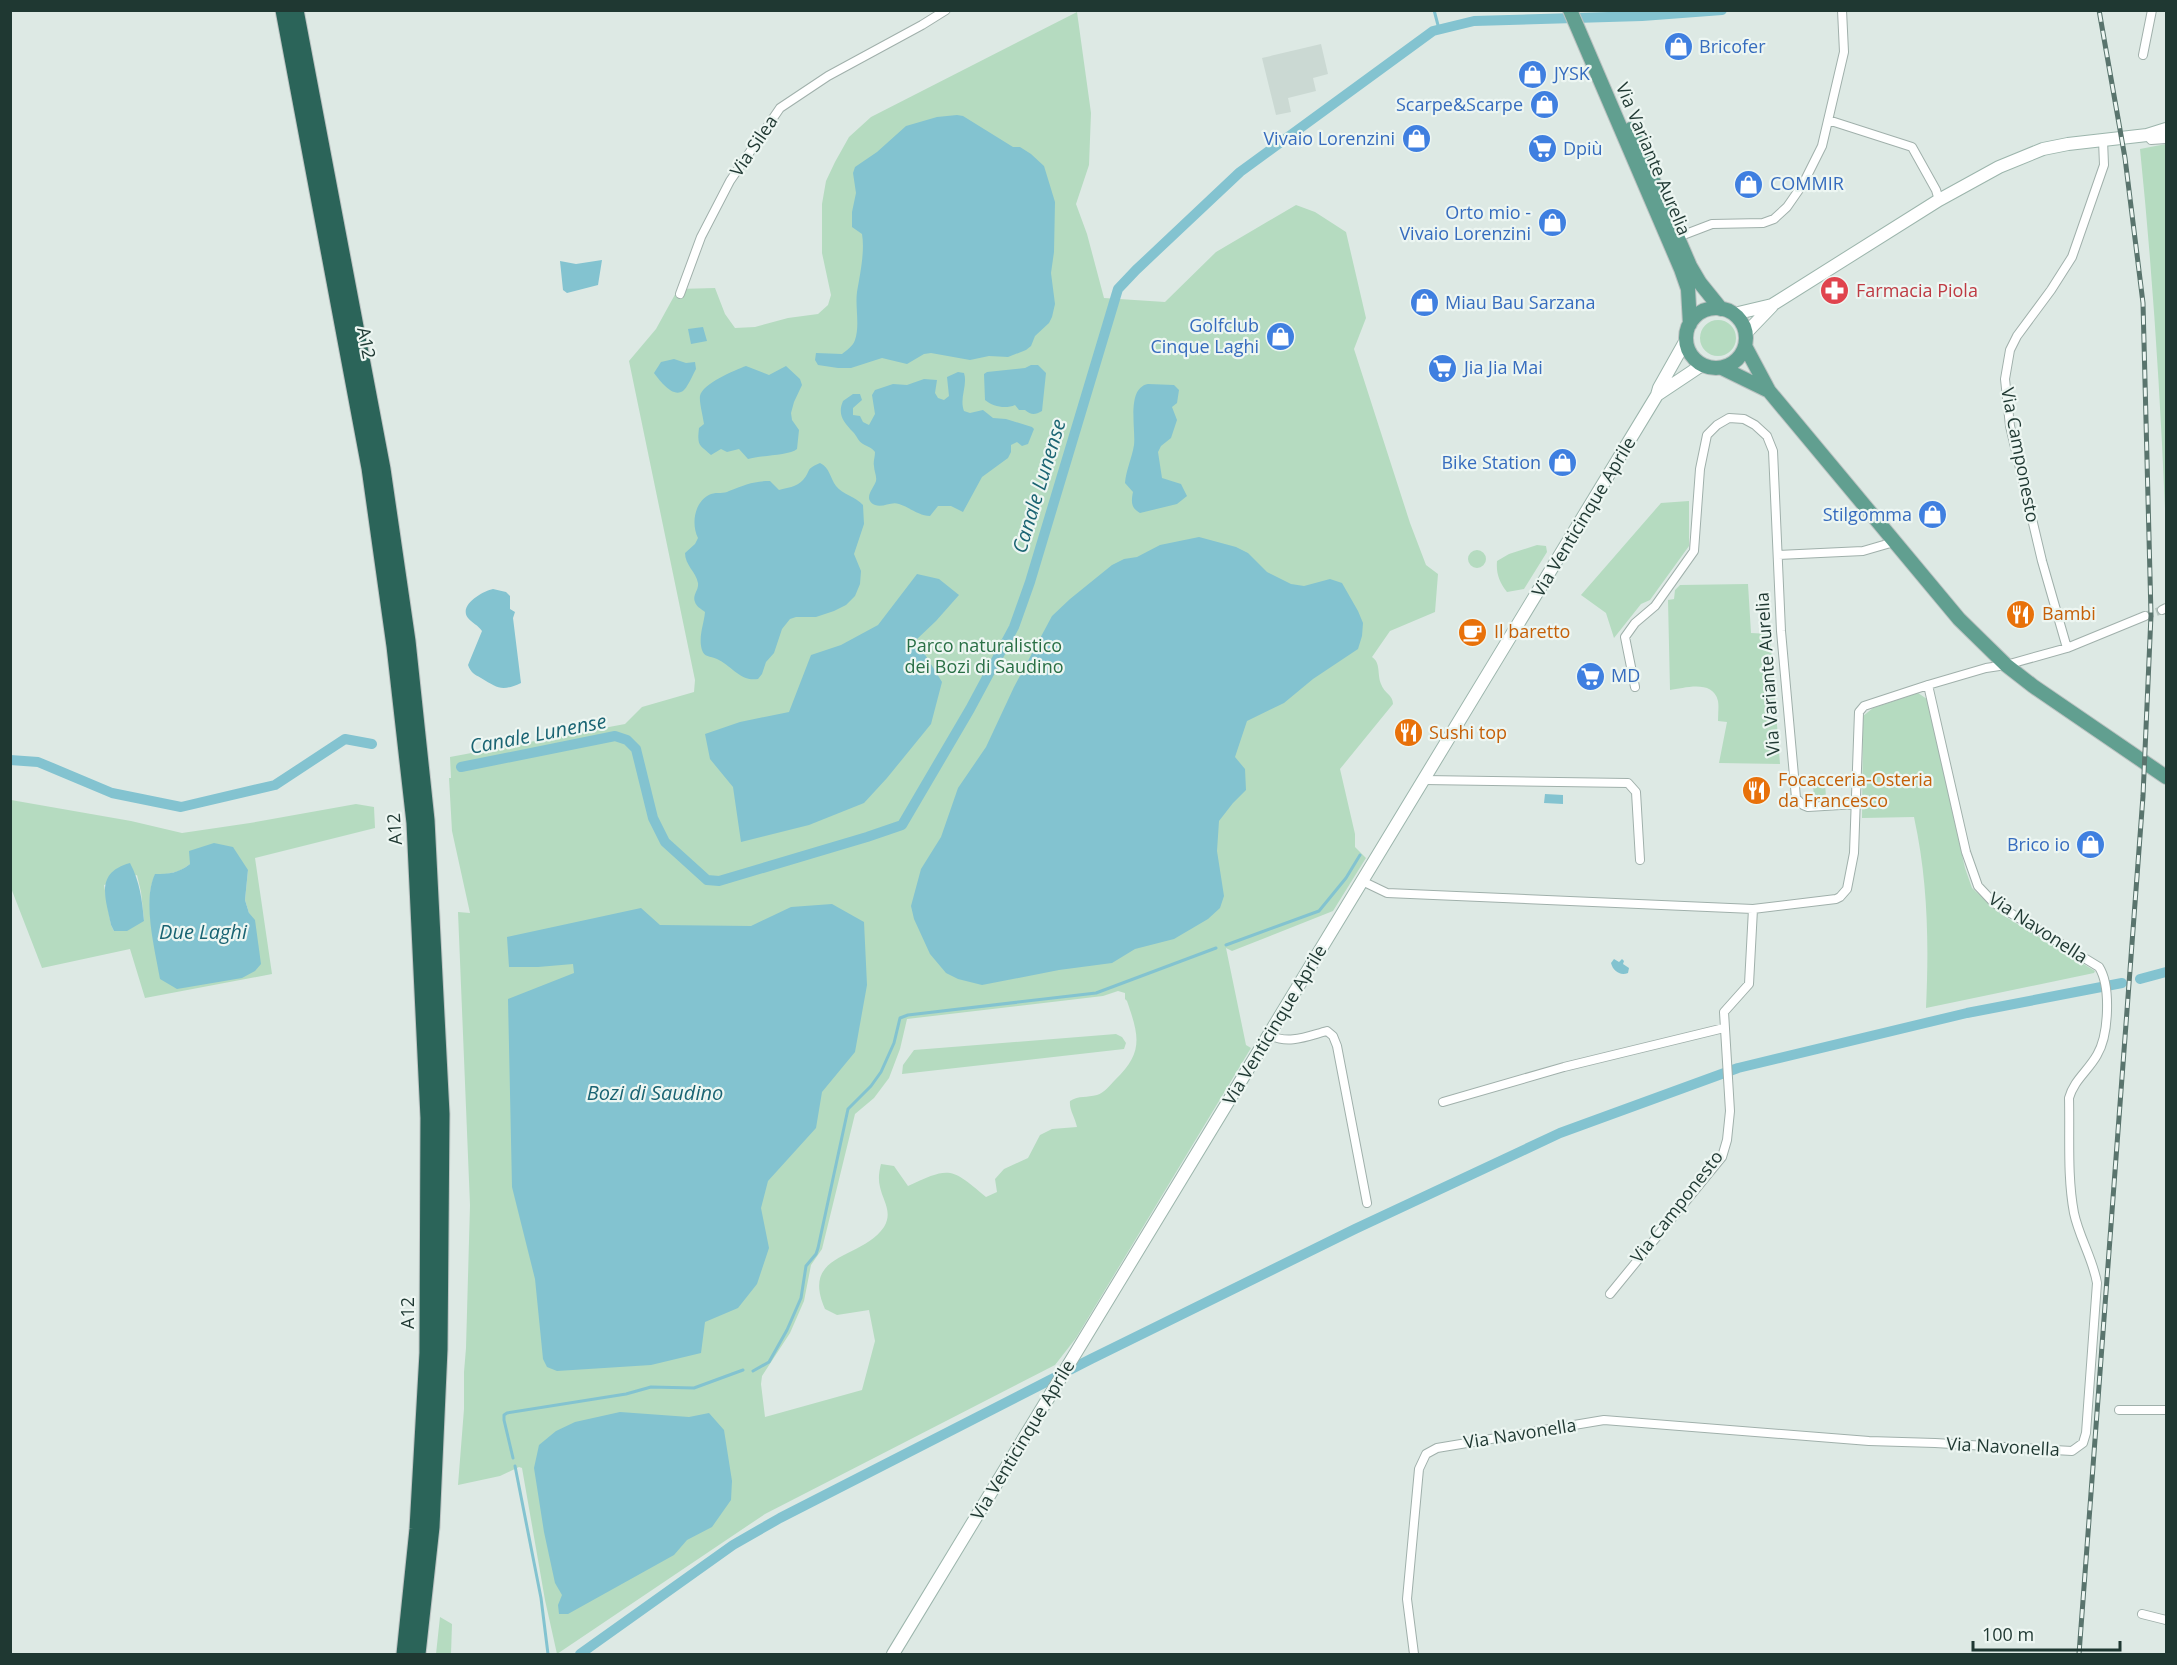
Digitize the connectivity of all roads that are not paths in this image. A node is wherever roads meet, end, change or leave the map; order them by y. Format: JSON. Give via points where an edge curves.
{"nodes":[{"id":1,"x":283,"y":10,"type":"edge"},
{"id":2,"x":296,"y":10,"type":"edge"},
{"id":3,"x":945,"y":10,"type":"edge"},
{"id":4,"x":1570,"y":10,"type":"edge"},
{"id":5,"x":1579,"y":10,"type":"edge"},
{"id":6,"x":1842,"y":10,"type":"edge"},
{"id":7,"x":2152,"y":10,"type":"edge"},
{"id":8,"x":1585,"y":36,"type":"junction"},
{"id":9,"x":2144,"y":55,"type":"dead end"},
{"id":10,"x":1828,"y":120,"type":"junction"},
{"id":11,"x":2166,"y":129,"type":"edge"},
{"id":12,"x":2147,"y":135,"type":"junction"},
{"id":13,"x":2166,"y":139,"type":"edge"},
{"id":14,"x":2103,"y":140,"type":"junction"},
{"id":15,"x":1939,"y":200,"type":"junction"},
{"id":16,"x":1678,"y":237,"type":"junction"},
{"id":17,"x":680,"y":294,"type":"dead end"},
{"id":18,"x":1772,"y":305,"type":"junction"},
{"id":19,"x":1727,"y":312,"type":"junction"},
{"id":20,"x":1690,"y":324,"type":"junction"},
{"id":21,"x":1686,"y":340,"type":"junction"},
{"id":22,"x":1746,"y":340,"type":"junction"},
{"id":23,"x":1702,"y":365,"type":"junction"},
{"id":24,"x":1722,"y":368,"type":"junction"},
{"id":25,"x":1769,"y":391,"type":"junction"},
{"id":26,"x":1657,"y":395,"type":"junction"},
{"id":27,"x":1894,"y":542,"type":"junction"},
{"id":28,"x":1778,"y":555,"type":"junction"},
{"id":29,"x":2145,"y":616,"type":"tunnel mouth"},
{"id":30,"x":2067,"y":648,"type":"junction"},
{"id":31,"x":2006,"y":665,"type":"junction"},
{"id":32,"x":1928,"y":685,"type":"junction"},
{"id":33,"x":1635,"y":687,"type":"dead end"},
{"id":34,"x":2166,"y":777,"type":"edge"},
{"id":35,"x":1424,"y":780,"type":"junction"},
{"id":36,"x":1857,"y":804,"type":"junction"},
{"id":37,"x":1640,"y":860,"type":"dead end"},
{"id":38,"x":1362,"y":881,"type":"junction"},
{"id":39,"x":1753,"y":909,"type":"junction"},
{"id":40,"x":1724,"y":1028,"type":"junction"},
{"id":41,"x":1270,"y":1035,"type":"junction"},
{"id":42,"x":1443,"y":1102,"type":"dead end"},
{"id":43,"x":1367,"y":1203,"type":"dead end"},
{"id":44,"x":1610,"y":1294,"type":"dead end"},
{"id":45,"x":2119,"y":1410,"type":"dead end"},
{"id":46,"x":2166,"y":1410,"type":"edge"},
{"id":47,"x":2142,"y":1614,"type":"dead end"},
{"id":48,"x":2166,"y":1620,"type":"edge"},
{"id":49,"x":404,"y":1654,"type":"edge"},
{"id":50,"x":418,"y":1654,"type":"edge"},
{"id":51,"x":894,"y":1654,"type":"edge"},
{"id":52,"x":1414,"y":1654,"type":"edge"}],
"edges":[{"from":1,"to":49,"type":"highway","name":"A12","number":"A12","via":[[369,468],[414,823],[428,1118],[427,1353],[417,1529]]},
{"from":2,"to":50,"type":"highway","name":"A12","number":"A12","via":[[383,469],[408,641],[427,820],[442,1114],[440,1349],[432,1527]]},
{"from":3,"to":17,"type":"street","name":"Via Silea","via":[[828,76],[780,108],[730,181],[701,237]]},
{"from":4,"to":8,"type":"main road","name":"Via Variante Aurelia"},
{"from":5,"to":8,"type":"main road","name":"Via Variante Aurelia"},
{"from":6,"to":10,"type":"street","via":[[1844,52]]},
{"from":7,"to":9,"type":"street"},
{"from":8,"to":16,"type":"main road","name":"Via Variante Aurelia"},
{"from":8,"to":20,"type":"main road","name":"Via Variante Aurelia","via":[[1681,269],[1688,289]]},
{"from":10,"to":15,"type":"street","via":[[1912,147]]},
{"from":10,"to":16,"type":"street","via":[[1822,146],[1803,184],[1774,219],[1763,223],[1712,224]]},
{"from":11,"to":12,"type":"main road"},
{"from":12,"to":13,"type":"street","via":[[2151,140]]},
{"from":12,"to":14,"type":"main road"},
{"from":14,"to":15,"type":"main road","via":[[2043,149],[1996,168]]},
{"from":14,"to":30,"type":"street","name":"Via Camponesto","via":[[2104,165],[2072,257],[2017,336],[2006,364],[2010,426]]},
{"from":15,"to":18,"type":"main road"},
{"from":16,"to":19,"type":"main road","name":"Via Variante Aurelia","via":[[1700,284]]},
{"from":18,"to":19,"type":"main road"},
{"from":18,"to":22,"type":"main road"},
{"from":19,"to":20,"type":"main road","via":[[1712,309]]},
{"from":19,"to":22,"type":"main road","via":[[1740,320]]},
{"from":20,"to":21,"type":"main road"},
{"from":21,"to":23,"type":"main road","via":[[1694,359]]},
{"from":21,"to":26,"type":"main road","name":"Via Venticinque Aprile"},
{"from":22,"to":24,"type":"main road","via":[[1737,361]]},
{"from":22,"to":25,"type":"main road"},
{"from":23,"to":24,"type":"main road"},
{"from":23,"to":26,"type":"main road","name":"Via Venticinque Aprile"},
{"from":24,"to":25,"type":"main road"},
{"from":25,"to":27,"type":"main road"},
{"from":26,"to":35,"type":"main road","name":"Via Venticinque Aprile"},
{"from":27,"to":28,"type":"street","via":[[1863,551]]},
{"from":27,"to":31,"type":"main road","via":[[1959,619]]},
{"from":28,"to":33,"type":"street","name":"Via Variante Aurelia","via":[[1773,451],[1767,436],[1755,424],[1729,418],[1707,435],[1700,469],[1694,551],[1655,606],[1625,637]]},
{"from":28,"to":36,"type":"street","name":"Via Variante Aurelia","via":[[1796,798],[1808,807]]},
{"from":29,"to":30,"type":"street"},
{"from":30,"to":31,"type":"street"},
{"from":31,"to":32,"type":"street"},
{"from":31,"to":34,"type":"main road"},
{"from":32,"to":36,"type":"street","via":[[1864,706],[1859,712]]},
{"from":32,"to":52,"type":"street","name":"Via Navonella","via":[[1966,852],[1978,886],[1994,903],[2099,967],[2104,976],[2106,1031],[2097,1055],[2069,1098],[2074,1215],[2097,1283],[2083,1443],[2072,1451],[1869,1441],[1604,1420],[1437,1448],[1426,1454],[1419,1468],[1407,1599]]},
{"from":35,"to":37,"type":"street","via":[[1628,783],[1636,792]]},
{"from":35,"to":38,"type":"main road","name":"Via Venticinque Aprile"},
{"from":36,"to":39,"type":"street","via":[[1846,892],[1836,899]]},
{"from":38,"to":39,"type":"street","via":[[1387,893]]},
{"from":38,"to":41,"type":"main road","name":"Via Venticinque Aprile"},
{"from":39,"to":40,"type":"street","name":"Via Camponesto","via":[[1749,984],[1724,1012]]},
{"from":40,"to":42,"type":"street","via":[[1564,1066]]},
{"from":40,"to":44,"type":"street","name":"Via Camponesto","via":[[1730,1111],[1722,1157]]},
{"from":41,"to":43,"type":"street","via":[[1294,1040],[1327,1032],[1333,1036]]},
{"from":41,"to":51,"type":"main road","name":"Via Venticinque Aprile"},
{"from":45,"to":46,"type":"street"},
{"from":47,"to":48,"type":"street"}]}
